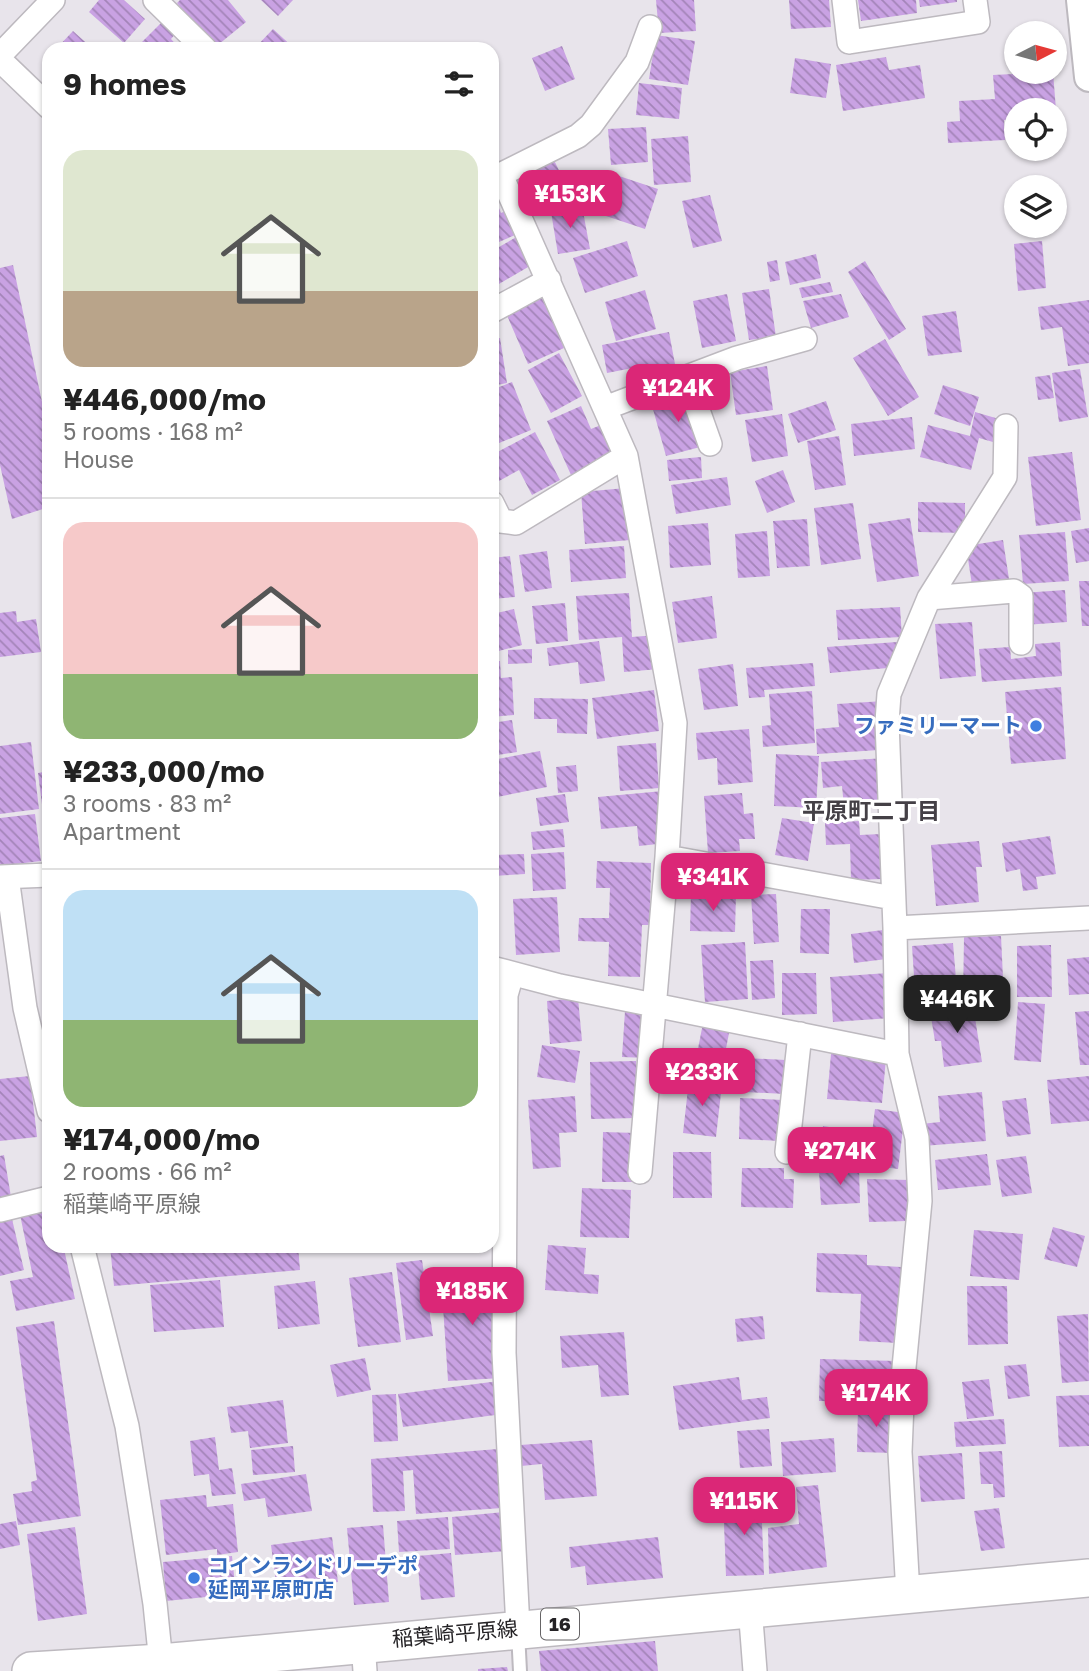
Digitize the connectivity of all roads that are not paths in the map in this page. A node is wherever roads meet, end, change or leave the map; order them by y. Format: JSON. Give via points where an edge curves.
{"nodes":[{"id":1,"x":53,"y":0,"type":"edge"},
{"id":2,"x":155,"y":0,"type":"edge"},
{"id":3,"x":844,"y":0,"type":"edge"},
{"id":4,"x":975,"y":0,"type":"edge"},
{"id":5,"x":1081,"y":0,"type":"edge"},
{"id":6,"x":650,"y":27,"type":"dead end"},
{"id":7,"x":198,"y":42,"type":"edge"},
{"id":8,"x":0,"y":57,"type":"edge"},
{"id":9,"x":1089,"y":77,"type":"edge"},
{"id":10,"x":42,"y":100,"type":"edge"},
{"id":11,"x":499,"y":176,"type":"edge"},
{"id":12,"x":499,"y":183,"type":"edge"},
{"id":13,"x":549,"y":281,"type":"junction"},
{"id":14,"x":499,"y":307,"type":"edge"},
{"id":15,"x":805,"y":339,"type":"dead end"},
{"id":16,"x":687,"y":379,"type":"junction"},
{"id":17,"x":606,"y":408,"type":"junction"},
{"id":18,"x":1006,"y":426,"type":"dead end"},
{"id":19,"x":710,"y":444,"type":"dead end"},
{"id":20,"x":626,"y":456,"type":"junction"},
{"id":21,"x":499,"y":517,"type":"edge"},
{"id":22,"x":929,"y":598,"type":"junction"},
{"id":23,"x":1021,"y":643,"type":"dead end"},
{"id":24,"x":667,"y":857,"type":"junction"},
{"id":25,"x":42,"y":875,"type":"edge"},
{"id":26,"x":3,"y":877,"type":"edge"},
{"id":27,"x":893,"y":898,"type":"junction"},
{"id":28,"x":1089,"y":918,"type":"edge"},
{"id":29,"x":895,"y":928,"type":"junction"},
{"id":30,"x":502,"y":971,"type":"edge"},
{"id":31,"x":653,"y":1004,"type":"junction"},
{"id":32,"x":800,"y":1034,"type":"junction"},
{"id":33,"x":897,"y":1054,"type":"junction"},
{"id":34,"x":42,"y":1081,"type":"edge"},
{"id":35,"x":787,"y":1152,"type":"dead end"},
{"id":36,"x":640,"y":1172,"type":"dead end"},
{"id":37,"x":42,"y":1200,"type":"edge"},
{"id":38,"x":0,"y":1210,"type":"edge"},
{"id":39,"x":84,"y":1253,"type":"edge"},
{"id":40,"x":1089,"y":1578,"type":"edge"},
{"id":41,"x":908,"y":1594,"type":"junction"},
{"id":42,"x":750,"y":1607,"type":"junction"},
{"id":43,"x":517,"y":1628,"type":"junction"},
{"id":44,"x":364,"y":1657,"type":"edge"},
{"id":45,"x":161,"y":1663,"type":"junction"},
{"id":46,"x":31,"y":1671,"type":"edge"},
{"id":47,"x":520,"y":1671,"type":"edge"},
{"id":48,"x":755,"y":1671,"type":"edge"}],
"edges":[{"from":1,"to":8,"type":"street"},
{"from":2,"to":7,"type":"street"},
{"from":3,"to":4,"type":"street","via":[[849,42],[978,22]]},
{"from":5,"to":9,"type":"street"},
{"from":6,"to":11,"type":"street","via":[[637,62],[591,125]]},
{"from":8,"to":10,"type":"street"},
{"from":12,"to":13,"type":"street"},
{"from":13,"to":14,"type":"street"},
{"from":13,"to":17,"type":"street"},
{"from":15,"to":16,"type":"street","via":[[737,358]]},
{"from":16,"to":17,"type":"street"},
{"from":16,"to":19,"type":"street"},
{"from":17,"to":20,"type":"street"},
{"from":18,"to":22,"type":"street","via":[[1005,477]]},
{"from":20,"to":21,"type":"street","via":[[516,523]]},
{"from":20,"to":24,"type":"street","via":[[674,723]]},
{"from":22,"to":23,"type":"street","via":[[1014,592],[1021,596]]},
{"from":22,"to":27,"type":"street","via":[[889,694]]},
{"from":24,"to":27,"type":"street"},
{"from":24,"to":31,"type":"street"},
{"from":25,"to":26,"type":"street"},
{"from":26,"to":34,"type":"street"},
{"from":27,"to":29,"type":"street"},
{"from":28,"to":29,"type":"street"},
{"from":29,"to":33,"type":"street"},
{"from":30,"to":31,"type":"street"},
{"from":30,"to":43,"type":"street","via":[[506,995],[504,1353]]},
{"from":31,"to":32,"type":"street"},
{"from":31,"to":36,"type":"street"},
{"from":32,"to":33,"type":"street"},
{"from":32,"to":35,"type":"street"},
{"from":33,"to":41,"type":"street","via":[[917,1138],[920,1201],[900,1452]]},
{"from":37,"to":38,"type":"street"},
{"from":39,"to":45,"type":"street","via":[[127,1426]]},
{"from":40,"to":41,"type":"main road","name":"稲葉崎平原線","number":"16"},
{"from":41,"to":42,"type":"main road","name":"稲葉崎平原線","number":"16"},
{"from":42,"to":43,"type":"main road","name":"稲葉崎平原線","number":"16"},
{"from":42,"to":48,"type":"street"},
{"from":43,"to":44,"type":"main road","name":"稲葉崎平原線","number":"16"},
{"from":43,"to":47,"type":"lane"},
{"from":44,"to":45,"type":"main road","name":"稲葉崎平原線","number":"16"},
{"from":45,"to":46,"type":"main road","name":"稲葉崎平原線","number":"16"}]}
